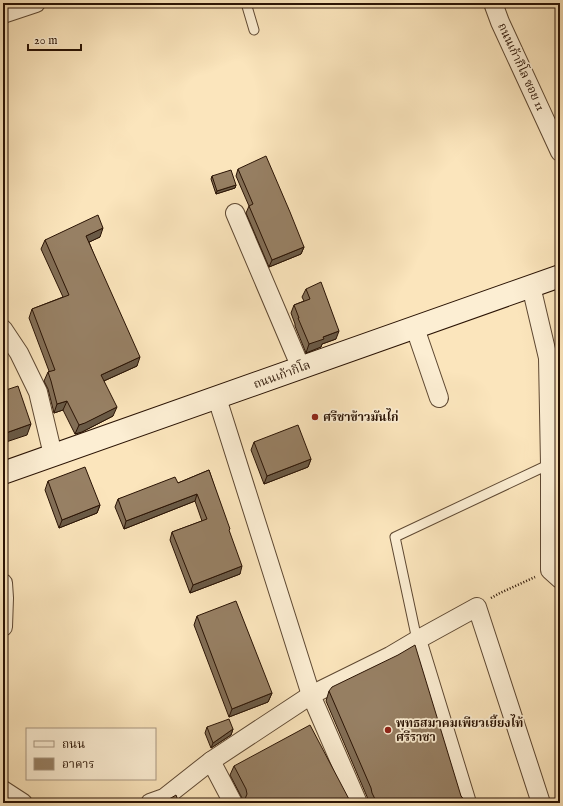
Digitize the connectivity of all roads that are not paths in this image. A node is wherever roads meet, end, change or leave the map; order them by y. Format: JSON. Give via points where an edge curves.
{"nodes":[{"id":1,"x":36,"y":3,"type":"edge"},
{"id":2,"x":246,"y":3,"type":"edge"},
{"id":3,"x":493,"y":3,"type":"edge"},
{"id":4,"x":3,"y":14,"type":"edge"},
{"id":5,"x":254,"y":30,"type":"dead end"},
{"id":6,"x":560,"y":152,"type":"edge"},
{"id":7,"x":235,"y":213,"type":"dead end"},
{"id":8,"x":560,"y":276,"type":"edge"},
{"id":9,"x":532,"y":286,"type":"junction"},
{"id":10,"x":415,"y":328,"type":"junction"},
{"id":11,"x":3,"y":329,"type":"edge"},
{"id":12,"x":301,"y":368,"type":"junction"},
{"id":13,"x":217,"y":398,"type":"junction"},
{"id":14,"x":438,"y":398,"type":"dead end"},
{"id":15,"x":554,"y":427,"type":"edge"},
{"id":16,"x":53,"y":455,"type":"junction"},
{"id":17,"x":550,"y":464,"type":"junction"},
{"id":18,"x":3,"y":473,"type":"edge"},
{"id":19,"x":555,"y":526,"type":"edge"},
{"id":20,"x":555,"y":575,"type":"edge"},
{"id":21,"x":3,"y":583,"type":"edge"},
{"id":22,"x":3,"y":627,"type":"edge"},
{"id":23,"x":417,"y":640,"type":"junction"},
{"id":24,"x":311,"y":695,"type":"junction"},
{"id":25,"x":211,"y":761,"type":"junction"},
{"id":26,"x":3,"y":790,"type":"edge"},
{"id":27,"x":23,"y":803,"type":"edge"},
{"id":28,"x":150,"y":803,"type":"edge"},
{"id":29,"x":233,"y":803,"type":"edge"},
{"id":30,"x":358,"y":803,"type":"edge"},
{"id":31,"x":467,"y":803,"type":"edge"},
{"id":32,"x":542,"y":803,"type":"edge"}],
"edges":[{"from":1,"to":4,"type":"street"},
{"from":2,"to":5,"type":"lane"},
{"from":3,"to":6,"type":"street","name":"ถนนเก้ากิโล ซอย 11"},
{"from":7,"to":12,"type":"street"},
{"from":8,"to":9,"type":"main road","name":"ถนนเก้ากิโล"},
{"from":9,"to":10,"type":"main road","name":"ถนนเก้ากิโล"},
{"from":9,"to":15,"type":"street","via":[[548,358]]},
{"from":10,"to":12,"type":"main road","name":"ถนนเก้ากิโล"},
{"from":10,"to":14,"type":"street"},
{"from":11,"to":16,"type":"street","via":[[19,352],[38,392]]},
{"from":12,"to":13,"type":"main road","name":"ถนนเก้ากิโล"},
{"from":13,"to":16,"type":"main road","name":"ถนนเก้ากิโล"},
{"from":13,"to":24,"type":"street"},
{"from":15,"to":17,"type":"street"},
{"from":16,"to":18,"type":"main road","name":"ถนนเก้ากิโล"},
{"from":17,"to":19,"type":"street"},
{"from":17,"to":23,"type":"lane","via":[[395,537]]},
{"from":19,"to":20,"type":"street"},
{"from":21,"to":22,"type":"street"},
{"from":23,"to":24,"type":"street"},
{"from":23,"to":31,"type":"street"},
{"from":23,"to":32,"type":"street","via":[[477,607]]},
{"from":24,"to":25,"type":"street"},
{"from":24,"to":30,"type":"street"},
{"from":25,"to":28,"type":"street","via":[[164,798]]},
{"from":25,"to":29,"type":"street"},
{"from":26,"to":27,"type":"street"}]}
